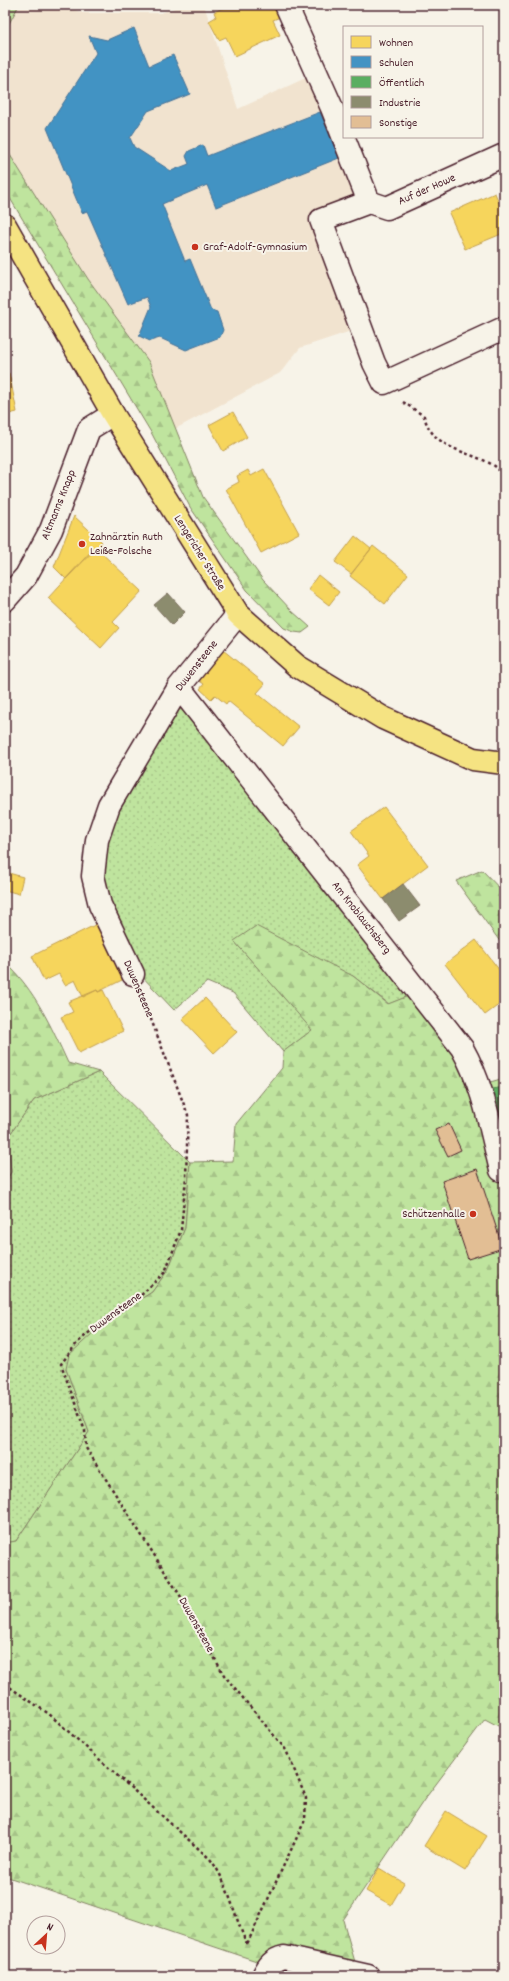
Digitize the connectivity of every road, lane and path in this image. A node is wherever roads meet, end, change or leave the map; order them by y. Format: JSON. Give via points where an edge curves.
{"nodes":[{"id":1,"x":286,"y":5,"type":"edge"},
{"id":2,"x":343,"y":136,"type":"edge"},
{"id":3,"x":344,"y":138,"type":"edge"},
{"id":4,"x":504,"y":155,"type":"edge"},
{"id":5,"x":369,"y":202,"type":"junction"},
{"id":6,"x":5,"y":225,"type":"edge"},
{"id":7,"x":504,"y":328,"type":"edge"},
{"id":8,"x":384,"y":382,"type":"junction"},
{"id":9,"x":113,"y":414,"type":"junction"},
{"id":10,"x":504,"y":475,"type":"edge"},
{"id":11,"x":5,"y":600,"type":"edge"},
{"id":12,"x":238,"y":614,"type":"junction"},
{"id":13,"x":179,"y":687,"type":"junction"},
{"id":14,"x":504,"y":763,"type":"edge"},
{"id":15,"x":133,"y":974,"type":"joint"},
{"id":16,"x":501,"y":1170,"type":"dead end"},
{"id":17,"x":5,"y":1684,"type":"edge"},
{"id":18,"x":263,"y":1976,"type":"edge"},
{"id":19,"x":368,"y":1976,"type":"edge"}],
"edges":[{"from":1,"to":2,"type":"street"},
{"from":3,"to":5,"type":"street"},
{"from":4,"to":5,"type":"street","name":"Auf der Howe","via":[[388,208]]},
{"from":5,"to":8,"type":"street","via":[[322,220],[374,363]]},
{"from":6,"to":9,"type":"main road","name":"Lengericher Straße"},
{"from":7,"to":8,"type":"street"},
{"from":8,"to":10,"type":"path","via":[[393,395],[424,416],[427,428],[443,443],[494,465]]},
{"from":9,"to":11,"type":"street","name":"Altmanns Knapp","via":[[89,429],[67,468],[51,530],[26,576]]},
{"from":9,"to":12,"type":"main road","name":"Lengericher Straße"},
{"from":12,"to":13,"type":"street","name":"Duwensteene"},
{"from":12,"to":14,"type":"main road","name":"Lengericher Straße","via":[[297,666],[383,718],[473,759]]},
{"from":13,"to":15,"type":"street","name":"Duwensteene","via":[[109,805],[97,840],[94,876],[100,905]]},
{"from":13,"to":16,"type":"street","name":"Am Knoblauchsberg","via":[[462,1048],[483,1093]]},
{"from":15,"to":17,"type":"path","name":"Duwensteene","via":[[188,1115],[181,1230],[165,1272],[135,1301],[100,1323],[77,1343],[61,1364],[85,1431],[86,1448],[181,1597],[224,1675],[286,1750],[306,1798],[305,1820],[247,1944],[219,1871],[210,1860],[49,1714]]},
{"from":18,"to":19,"type":"street","via":[[268,1966],[277,1958],[284,1957]]}]}
